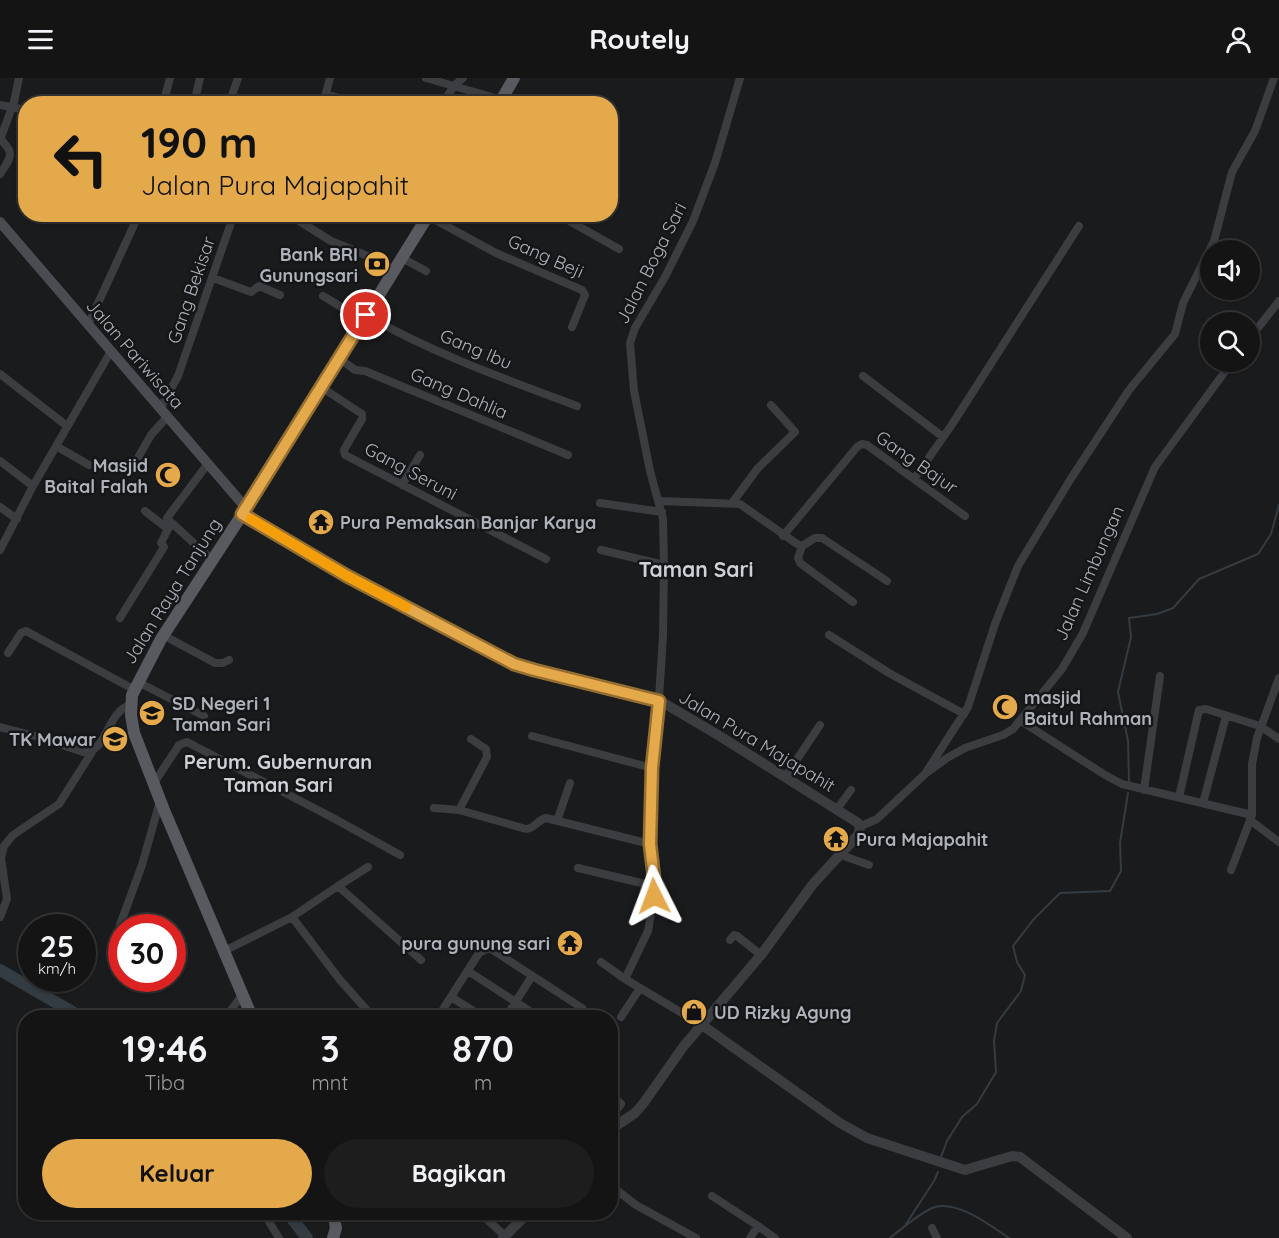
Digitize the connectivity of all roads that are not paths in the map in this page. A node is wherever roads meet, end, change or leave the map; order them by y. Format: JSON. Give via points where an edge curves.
{"nodes":[{"id":1,"x":19,"y":78,"type":"edge"},
{"id":2,"x":170,"y":78,"type":"edge"},
{"id":3,"x":200,"y":78,"type":"edge"},
{"id":4,"x":238,"y":78,"type":"edge"},
{"id":5,"x":330,"y":78,"type":"edge"},
{"id":6,"x":426,"y":78,"type":"edge"},
{"id":7,"x":463,"y":78,"type":"edge"},
{"id":8,"x":514,"y":78,"type":"edge"},
{"id":9,"x":740,"y":78,"type":"edge"},
{"id":10,"x":1274,"y":78,"type":"edge"},
{"id":11,"x":454,"y":86,"type":"junction"},
{"id":12,"x":166,"y":93,"type":"dead end"},
{"id":13,"x":196,"y":96,"type":"edge"},
{"id":14,"x":232,"y":96,"type":"edge"},
{"id":15,"x":325,"y":96,"type":"edge"},
{"id":16,"x":447,"y":96,"type":"edge"},
{"id":17,"x":483,"y":96,"type":"edge"},
{"id":18,"x":504,"y":96,"type":"edge"},
{"id":19,"x":0,"y":105,"type":"edge"},
{"id":20,"x":12,"y":108,"type":"junction"},
{"id":21,"x":18,"y":109,"type":"edge"},
{"id":22,"x":0,"y":174,"type":"edge"},
{"id":23,"x":0,"y":222,"type":"edge"},
{"id":24,"x":135,"y":222,"type":"edge"},
{"id":25,"x":231,"y":222,"type":"edge"},
{"id":26,"x":301,"y":222,"type":"edge"},
{"id":27,"x":425,"y":222,"type":"edge"},
{"id":28,"x":441,"y":222,"type":"edge"},
{"id":29,"x":571,"y":222,"type":"edge"},
{"id":30,"x":1079,"y":226,"type":"dead end"},
{"id":31,"x":620,"y":249,"type":"dead end"},
{"id":32,"x":402,"y":258,"type":"junction"},
{"id":33,"x":395,"y":270,"type":"junction"},
{"id":34,"x":426,"y":271,"type":"dead end"},
{"id":35,"x":213,"y":278,"type":"junction"},
{"id":36,"x":280,"y":295,"type":"dead end"},
{"id":37,"x":323,"y":296,"type":"dead end"},
{"id":38,"x":1279,"y":301,"type":"edge"},
{"id":39,"x":364,"y":317,"type":"junction"},
{"id":40,"x":88,"y":325,"type":"junction"},
{"id":41,"x":1260,"y":325,"type":"edge"},
{"id":42,"x":572,"y":327,"type":"dead end"},
{"id":43,"x":111,"y":351,"type":"junction"},
{"id":44,"x":339,"y":358,"type":"junction"},
{"id":45,"x":1225,"y":372,"type":"edge"},
{"id":46,"x":0,"y":374,"type":"edge"},
{"id":47,"x":863,"y":376,"type":"dead end"},
{"id":48,"x":321,"y":387,"type":"junction"},
{"id":49,"x":771,"y":405,"type":"dead end"},
{"id":50,"x":577,"y":406,"type":"dead end"},
{"id":51,"x":164,"y":413,"type":"junction"},
{"id":52,"x":67,"y":426,"type":"junction"},
{"id":53,"x":943,"y":437,"type":"junction"},
{"id":54,"x":56,"y":446,"type":"junction"},
{"id":55,"x":420,"y":455,"type":"dead end"},
{"id":56,"x":568,"y":455,"type":"dead end"},
{"id":57,"x":0,"y":461,"type":"edge"},
{"id":58,"x":89,"y":465,"type":"dead end"},
{"id":59,"x":207,"y":465,"type":"junction"},
{"id":60,"x":131,"y":470,"type":"dead end"},
{"id":61,"x":914,"y":479,"type":"junction"},
{"id":62,"x":402,"y":485,"type":"junction"},
{"id":63,"x":33,"y":486,"type":"junction"},
{"id":64,"x":660,"y":501,"type":"junction"},
{"id":65,"x":600,"y":503,"type":"dead end"},
{"id":66,"x":732,"y":503,"type":"junction"},
{"id":67,"x":0,"y":507,"type":"edge"},
{"id":68,"x":145,"y":511,"type":"dead end"},
{"id":69,"x":244,"y":511,"type":"junction"},
{"id":70,"x":662,"y":512,"type":"junction"},
{"id":71,"x":965,"y":516,"type":"dead end"},
{"id":72,"x":17,"y":519,"type":"junction"},
{"id":73,"x":170,"y":526,"type":"junction"},
{"id":74,"x":4,"y":536,"type":"edge"},
{"id":75,"x":783,"y":536,"type":"junction"},
{"id":76,"x":802,"y":546,"type":"junction"},
{"id":77,"x":0,"y":550,"type":"edge"},
{"id":78,"x":601,"y":550,"type":"dead end"},
{"id":79,"x":546,"y":559,"type":"dead end"},
{"id":80,"x":212,"y":560,"type":"junction"},
{"id":81,"x":664,"y":565,"type":"junction"},
{"id":82,"x":887,"y":581,"type":"dead end"},
{"id":83,"x":853,"y":602,"type":"dead end"},
{"id":84,"x":120,"y":618,"type":"dead end"},
{"id":85,"x":163,"y":635,"type":"junction"},
{"id":86,"x":829,"y":635,"type":"dead end"},
{"id":87,"x":8,"y":653,"type":"dead end"},
{"id":88,"x":229,"y":660,"type":"dead end"},
{"id":89,"x":1160,"y":676,"type":"dead end"},
{"id":90,"x":1279,"y":678,"type":"edge"},
{"id":91,"x":136,"y":686,"type":"junction"},
{"id":92,"x":659,"y":701,"type":"junction"},
{"id":93,"x":130,"y":705,"type":"junction"},
{"id":94,"x":964,"y":714,"type":"junction"},
{"id":95,"x":204,"y":716,"type":"dead end"},
{"id":96,"x":1226,"y":716,"type":"junction"},
{"id":97,"x":1021,"y":721,"type":"junction"},
{"id":98,"x":820,"y":725,"type":"dead end"},
{"id":99,"x":1260,"y":726,"type":"junction"},
{"id":100,"x":0,"y":727,"type":"edge"},
{"id":101,"x":532,"y":736,"type":"dead end"},
{"id":102,"x":471,"y":739,"type":"dead end"},
{"id":103,"x":1279,"y":739,"type":"edge"},
{"id":104,"x":92,"y":752,"type":"junction"},
{"id":105,"x":652,"y":768,"type":"junction"},
{"id":106,"x":925,"y":774,"type":"junction"},
{"id":107,"x":785,"y":777,"type":"junction"},
{"id":108,"x":154,"y":783,"type":"junction"},
{"id":109,"x":570,"y":783,"type":"dead end"},
{"id":110,"x":851,"y":789,"type":"dead end"},
{"id":111,"x":1144,"y":790,"type":"junction"},
{"id":112,"x":1179,"y":797,"type":"junction"},
{"id":113,"x":160,"y":800,"type":"junction"},
{"id":114,"x":1203,"y":803,"type":"junction"},
{"id":115,"x":434,"y":808,"type":"dead end"},
{"id":116,"x":837,"y":809,"type":"junction"},
{"id":117,"x":459,"y":810,"type":"junction"},
{"id":118,"x":1251,"y":817,"type":"junction"},
{"id":119,"x":556,"y":821,"type":"junction"},
{"id":120,"x":860,"y":827,"type":"junction"},
{"id":121,"x":1279,"y":842,"type":"edge"},
{"id":122,"x":650,"y":844,"type":"junction"},
{"id":123,"x":400,"y":855,"type":"dead end"},
{"id":124,"x":841,"y":855,"type":"junction"},
{"id":125,"x":869,"y":865,"type":"dead end"},
{"id":126,"x":368,"y":867,"type":"dead end"},
{"id":127,"x":578,"y":868,"type":"dead end"},
{"id":128,"x":1231,"y":870,"type":"dead end"},
{"id":129,"x":338,"y":886,"type":"junction"},
{"id":130,"x":654,"y":886,"type":"junction"},
{"id":131,"x":124,"y":914,"type":"edge"},
{"id":132,"x":0,"y":917,"type":"edge"},
{"id":133,"x":292,"y":917,"type":"junction"},
{"id":134,"x":729,"y":940,"type":"dead end"},
{"id":135,"x":224,"y":951,"type":"junction"},
{"id":136,"x":761,"y":955,"type":"junction"},
{"id":137,"x":421,"y":960,"type":"dead end"},
{"id":138,"x":601,"y":962,"type":"dead end"},
{"id":139,"x":468,"y":971,"type":"junction"},
{"id":140,"x":532,"y":976,"type":"junction"},
{"id":141,"x":625,"y":979,"type":"junction"},
{"id":142,"x":640,"y":988,"type":"junction"},
{"id":143,"x":242,"y":995,"type":"junction"},
{"id":144,"x":451,"y":996,"type":"junction"},
{"id":145,"x":516,"y":1002,"type":"junction"},
{"id":146,"x":231,"y":1010,"type":"edge"},
{"id":147,"x":249,"y":1010,"type":"edge"},
{"id":148,"x":367,"y":1010,"type":"edge"},
{"id":149,"x":442,"y":1010,"type":"edge"},
{"id":150,"x":472,"y":1010,"type":"edge"},
{"id":151,"x":511,"y":1010,"type":"edge"},
{"id":152,"x":528,"y":1010,"type":"edge"},
{"id":153,"x":580,"y":1010,"type":"edge"},
{"id":154,"x":621,"y":1017,"type":"dead end"},
{"id":155,"x":702,"y":1025,"type":"junction"},
{"id":156,"x":618,"y":1125,"type":"edge"},
{"id":157,"x":618,"y":1191,"type":"edge"},
{"id":158,"x":711,"y":1196,"type":"dead end"},
{"id":159,"x":268,"y":1220,"type":"edge"},
{"id":160,"x":335,"y":1220,"type":"edge"},
{"id":161,"x":487,"y":1220,"type":"edge"},
{"id":162,"x":521,"y":1220,"type":"edge"},
{"id":163,"x":758,"y":1226,"type":"junction"},
{"id":164,"x":932,"y":1228,"type":"dead end"},
{"id":165,"x":335,"y":1237,"type":"edge"},
{"id":166,"x":504,"y":1237,"type":"edge"},
{"id":167,"x":279,"y":1238,"type":"edge"},
{"id":168,"x":696,"y":1238,"type":"edge"},
{"id":169,"x":750,"y":1238,"type":"edge"},
{"id":170,"x":775,"y":1238,"type":"edge"},
{"id":171,"x":937,"y":1238,"type":"edge"},
{"id":172,"x":1127,"y":1238,"type":"edge"}],
"edges":[{"from":1,"to":20,"type":"street"},
{"from":2,"to":12,"type":"street"},
{"from":3,"to":13,"type":"street"},
{"from":4,"to":14,"type":"street"},
{"from":5,"to":15,"type":"street"},
{"from":6,"to":11,"type":"street"},
{"from":7,"to":11,"type":"street"},
{"from":8,"to":18,"type":"main road"},
{"from":9,"to":64,"type":"street","name":"Jalan Boga Sari","via":[[693,221],[630,343],[634,391]]},
{"from":10,"to":94,"type":"street","via":[[1255,130],[1232,172],[1214,241],[1183,303],[1175,334],[1129,390],[1018,566]]},
{"from":11,"to":16,"type":"street"},
{"from":11,"to":17,"type":"street"},
{"from":19,"to":20,"type":"street"},
{"from":20,"to":21,"type":"street"},
{"from":20,"to":22,"type":"street","via":[[1,138],[10,156]]},
{"from":23,"to":40,"type":"main road","name":"Jalan Pariwisata"},
{"from":24,"to":40,"type":"street"},
{"from":25,"to":35,"type":"street","name":"Gang Bekisar"},
{"from":26,"to":33,"type":"street","via":[[331,241]]},
{"from":27,"to":32,"type":"main road","name":"Jalan Raya Tanjung"},
{"from":28,"to":42,"type":"street","name":"Gang Beji","via":[[496,253],[582,290],[585,295]]},
{"from":29,"to":31,"type":"street"},
{"from":30,"to":53,"type":"street"},
{"from":32,"to":33,"type":"main road","name":"Jalan Raya Tanjung"},
{"from":32,"to":34,"type":"street"},
{"from":33,"to":39,"type":"main road","name":"Jalan Raya Tanjung"},
{"from":35,"to":36,"type":"street","via":[[251,292],[259,286]]},
{"from":35,"to":51,"type":"street","name":"Gang Bekisar"},
{"from":37,"to":39,"type":"street","name":"Gang Ibu"},
{"from":38,"to":41,"type":"street"},
{"from":39,"to":44,"type":"main road","name":"Jalan Raya Tanjung"},
{"from":39,"to":50,"type":"street","name":"Gang Ibu","via":[[480,370]]},
{"from":40,"to":43,"type":"main road","name":"Jalan Pariwisata"},
{"from":43,"to":51,"type":"main road","name":"Jalan Pariwisata"},
{"from":43,"to":52,"type":"street"},
{"from":44,"to":48,"type":"main road","name":"Jalan Raya Tanjung"},
{"from":44,"to":56,"type":"street","name":"Gang Dahlia","via":[[356,370]]},
{"from":45,"to":97,"type":"street","name":"Jalan Limbungan","via":[[1155,467],[1076,646]]},
{"from":46,"to":52,"type":"street"},
{"from":47,"to":53,"type":"street"},
{"from":48,"to":62,"type":"street","name":"Gang Seruni","via":[[362,414],[345,455]]},
{"from":48,"to":69,"type":"main road","name":"Jalan Raya Tanjung"},
{"from":49,"to":66,"type":"street","via":[[795,432],[758,468]]},
{"from":51,"to":59,"type":"main road","name":"Jalan Pariwisata"},
{"from":51,"to":60,"type":"street","name":"Gang Bekisar"},
{"from":52,"to":54,"type":"street"},
{"from":53,"to":61,"type":"street"},
{"from":54,"to":58,"type":"street"},
{"from":54,"to":63,"type":"street"},
{"from":55,"to":62,"type":"street"},
{"from":57,"to":63,"type":"street"},
{"from":59,"to":69,"type":"main road","name":"Jalan Pariwisata"},
{"from":59,"to":73,"type":"street","via":[[167,518]]},
{"from":61,"to":71,"type":"street","name":"Gang Bajur"},
{"from":61,"to":75,"type":"street","name":"Gang Bajur","via":[[867,445],[859,445]]},
{"from":62,"to":79,"type":"street","name":"Gang Seruni"},
{"from":63,"to":72,"type":"street"},
{"from":64,"to":66,"type":"street"},
{"from":64,"to":70,"type":"street","name":"Jalan Boga Sari"},
{"from":65,"to":70,"type":"street"},
{"from":66,"to":75,"type":"street","via":[[749,509]]},
{"from":67,"to":72,"type":"street"},
{"from":68,"to":73,"type":"street"},
{"from":69,"to":80,"type":"main road","name":"Jalan Raya Tanjung"},
{"from":69,"to":92,"type":"street","name":"Jalan Pura Majapahit","via":[[347,576],[514,664]]},
{"from":70,"to":81,"type":"street","name":"Jalan Boga Sari"},
{"from":72,"to":74,"type":"street"},
{"from":73,"to":80,"type":"street"},
{"from":73,"to":84,"type":"street","via":[[161,543],[164,546]]},
{"from":74,"to":77,"type":"street"},
{"from":75,"to":76,"type":"street"},
{"from":76,"to":82,"type":"street","via":[[822,538]]},
{"from":76,"to":83,"type":"street","via":[[800,563]]},
{"from":78,"to":81,"type":"street"},
{"from":80,"to":85,"type":"main road","name":"Jalan Raya Tanjung"},
{"from":81,"to":92,"type":"street","name":"Jalan Boga Sari"},
{"from":85,"to":88,"type":"street","via":[[215,663]]},
{"from":85,"to":91,"type":"main road","name":"Jalan Raya Tanjung"},
{"from":86,"to":94,"type":"street","via":[[889,674]]},
{"from":87,"to":91,"type":"street","via":[[26,631]]},
{"from":89,"to":111,"type":"street"},
{"from":90,"to":99,"type":"street"},
{"from":91,"to":93,"type":"main road","name":"Jalan Raya Tanjung"},
{"from":91,"to":95,"type":"street"},
{"from":92,"to":105,"type":"street","name":"Jalan Boga Sari"},
{"from":92,"to":107,"type":"street","name":"Jalan Pura Majapahit"},
{"from":93,"to":104,"type":"street","via":[[120,709]]},
{"from":93,"to":108,"type":"main road","name":"Jalan Raya Tanjung","via":[[134,733]]},
{"from":94,"to":106,"type":"street"},
{"from":96,"to":99,"type":"street"},
{"from":96,"to":112,"type":"street","via":[[1199,710]]},
{"from":96,"to":114,"type":"street"},
{"from":97,"to":106,"type":"street","name":"Jalan Limbungan","via":[[1008,732],[966,748]]},
{"from":97,"to":111,"type":"street","via":[[1105,775]]},
{"from":98,"to":107,"type":"street"},
{"from":99,"to":103,"type":"street"},
{"from":99,"to":118,"type":"street","via":[[1252,764]]},
{"from":100,"to":104,"type":"street"},
{"from":101,"to":105,"type":"street"},
{"from":102,"to":117,"type":"street","via":[[486,749],[487,756]]},
{"from":104,"to":132,"type":"street","via":[[59,804],[13,835],[4,846],[0,858],[7,899]]},
{"from":105,"to":122,"type":"street","name":"Jalan Boga Sari"},
{"from":106,"to":120,"type":"street","name":"Jalan Limbungan","via":[[877,819]]},
{"from":107,"to":116,"type":"street","name":"Jalan Pura Majapahit"},
{"from":108,"to":113,"type":"main road","name":"Jalan Raya Tanjung"},
{"from":108,"to":123,"type":"street","via":[[179,745],[187,742]]},
{"from":109,"to":119,"type":"street"},
{"from":110,"to":116,"type":"street"},
{"from":111,"to":112,"type":"street"},
{"from":112,"to":114,"type":"street"},
{"from":113,"to":131,"type":"street"},
{"from":113,"to":135,"type":"main road","name":"Jalan Raya Tanjung"},
{"from":114,"to":118,"type":"street"},
{"from":115,"to":117,"type":"street"},
{"from":116,"to":120,"type":"street","name":"Jalan Pura Majapahit"},
{"from":117,"to":119,"type":"street","via":[[526,829],[543,819]]},
{"from":118,"to":121,"type":"street"},
{"from":118,"to":128,"type":"street"},
{"from":119,"to":122,"type":"street"},
{"from":120,"to":124,"type":"street"},
{"from":122,"to":130,"type":"street","name":"Jalan Boga Sari"},
{"from":124,"to":125,"type":"street"},
{"from":124,"to":136,"type":"street","via":[[806,893]]},
{"from":126,"to":129,"type":"street"},
{"from":127,"to":130,"type":"street"},
{"from":129,"to":133,"type":"street"},
{"from":129,"to":137,"type":"street"},
{"from":130,"to":141,"type":"street","name":"Jalan Boga Sari","via":[[648,931]]},
{"from":133,"to":135,"type":"street"},
{"from":133,"to":148,"type":"street"},
{"from":134,"to":136,"type":"street","via":[[737,936]]},
{"from":135,"to":143,"type":"main road","name":"Jalan Raya Tanjung"},
{"from":136,"to":155,"type":"street"},
{"from":138,"to":141,"type":"street"},
{"from":139,"to":140,"type":"street","via":[[481,951],[491,950]]},
{"from":139,"to":144,"type":"street"},
{"from":139,"to":145,"type":"street"},
{"from":140,"to":145,"type":"street"},
{"from":140,"to":153,"type":"street"},
{"from":141,"to":142,"type":"street"},
{"from":142,"to":154,"type":"street"},
{"from":142,"to":155,"type":"street"},
{"from":143,"to":146,"type":"street"},
{"from":143,"to":147,"type":"main road","name":"Jalan Raya Tanjung"},
{"from":144,"to":149,"type":"street"},
{"from":144,"to":150,"type":"street"},
{"from":145,"to":151,"type":"street"},
{"from":145,"to":152,"type":"street"},
{"from":155,"to":156,"type":"street","via":[[643,1104]]},
{"from":155,"to":172,"type":"street","via":[[858,1134],[965,1170],[1020,1157]]},
{"from":157,"to":168,"type":"street"},
{"from":158,"to":163,"type":"street"},
{"from":159,"to":167,"type":"street"},
{"from":160,"to":165,"type":"main road"},
{"from":161,"to":166,"type":"street"},
{"from":162,"to":166,"type":"street"},
{"from":163,"to":169,"type":"street"},
{"from":163,"to":170,"type":"street"},
{"from":164,"to":171,"type":"street"}]}
